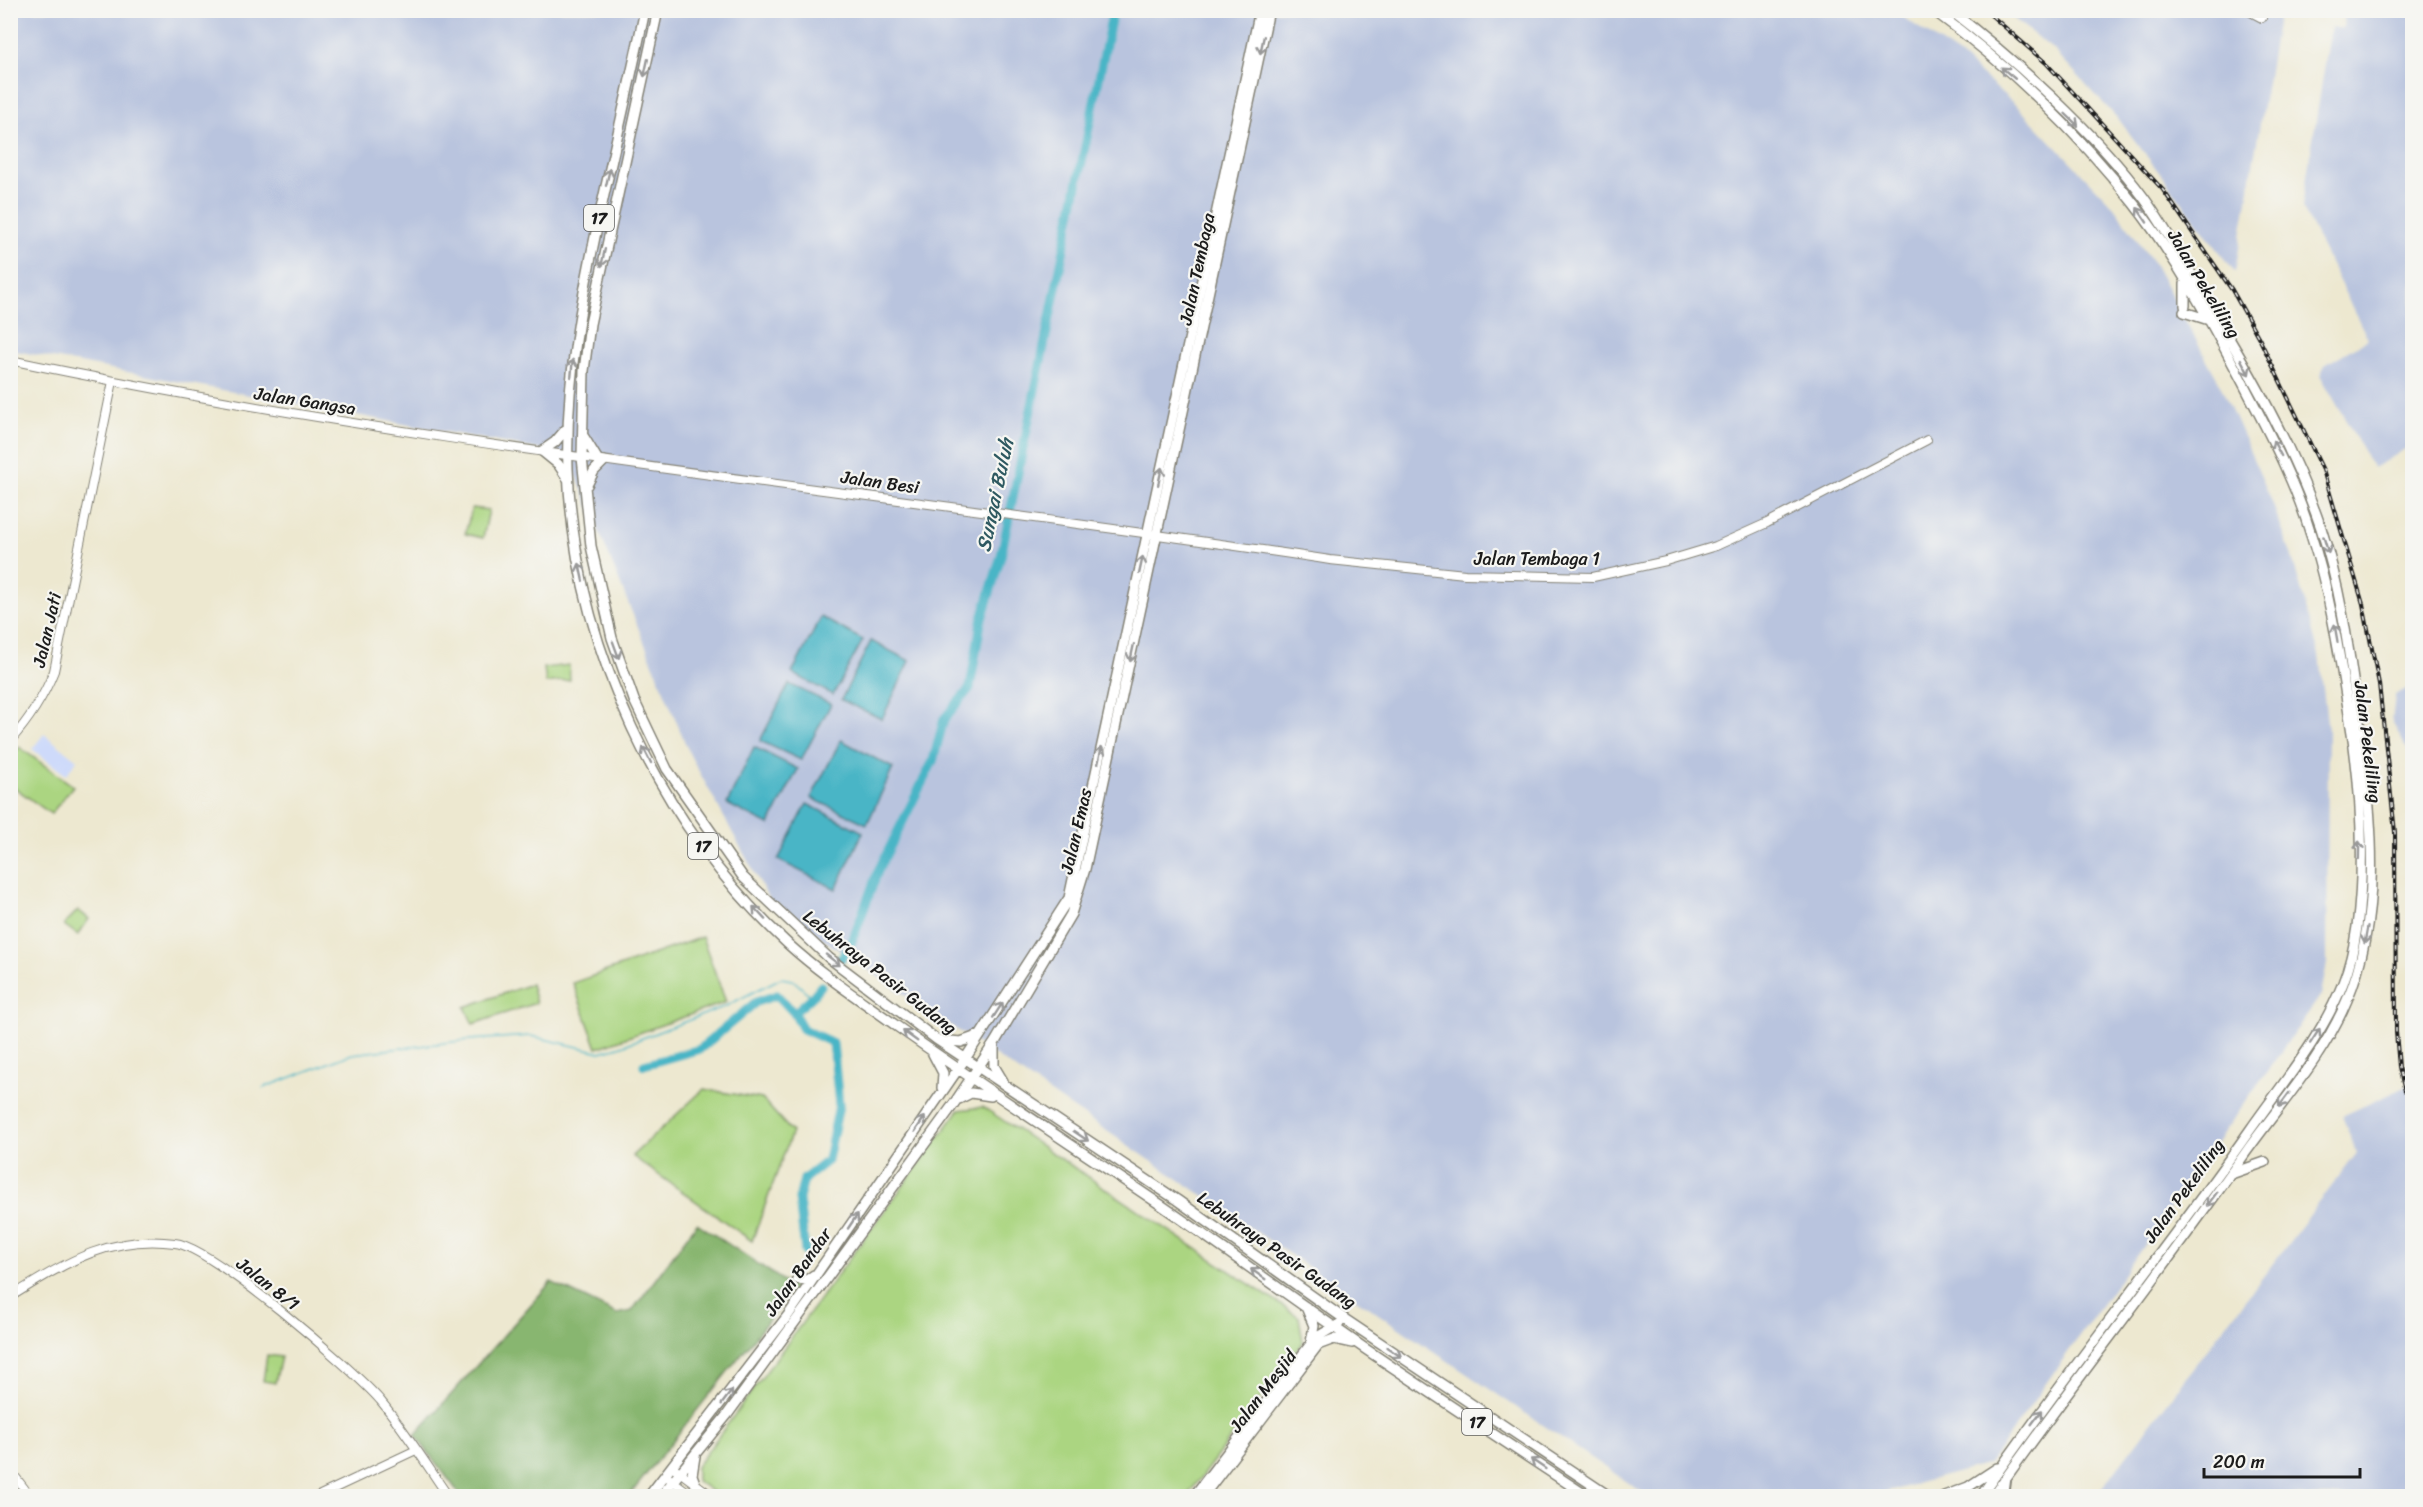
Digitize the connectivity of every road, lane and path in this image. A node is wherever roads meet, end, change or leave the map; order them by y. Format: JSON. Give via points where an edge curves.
{"nodes":[{"id":1,"x":645,"y":10,"type":"edge"},
{"id":2,"x":658,"y":10,"type":"edge"},
{"id":3,"x":1260,"y":10,"type":"edge"},
{"id":4,"x":1269,"y":10,"type":"edge"},
{"id":5,"x":1933,"y":10,"type":"edge"},
{"id":6,"x":1950,"y":10,"type":"edge"},
{"id":7,"x":2247,"y":10,"type":"edge"},
{"id":8,"x":2262,"y":18,"type":"dead end"},
{"id":9,"x":2185,"y":279,"type":"junction"},
{"id":10,"x":2209,"y":320,"type":"junction"},
{"id":11,"x":10,"y":360,"type":"edge"},
{"id":12,"x":112,"y":381,"type":"junction"},
{"id":13,"x":568,"y":427,"type":"junction"},
{"id":14,"x":582,"y":432,"type":"junction"},
{"id":15,"x":1927,"y":440,"type":"dead end"},
{"id":16,"x":542,"y":451,"type":"junction"},
{"id":17,"x":568,"y":455,"type":"junction"},
{"id":18,"x":582,"y":457,"type":"junction"},
{"id":19,"x":601,"y":460,"type":"junction"},
{"id":20,"x":569,"y":481,"type":"junction"},
{"id":21,"x":586,"y":490,"type":"junction"},
{"id":22,"x":1152,"y":534,"type":"junction"},
{"id":23,"x":10,"y":741,"type":"edge"},
{"id":24,"x":981,"y":1035,"type":"junction"},
{"id":25,"x":936,"y":1039,"type":"junction"},
{"id":26,"x":995,"y":1042,"type":"junction"},
{"id":27,"x":930,"y":1050,"type":"junction"},
{"id":28,"x":965,"y":1059,"type":"junction"},
{"id":29,"x":978,"y":1067,"type":"junction"},
{"id":30,"x":957,"y":1070,"type":"junction"},
{"id":31,"x":970,"y":1079,"type":"junction"},
{"id":32,"x":1009,"y":1088,"type":"junction"},
{"id":33,"x":939,"y":1096,"type":"junction"},
{"id":34,"x":1004,"y":1101,"type":"junction"},
{"id":35,"x":953,"y":1105,"type":"junction"},
{"id":36,"x":2265,"y":1162,"type":"dead end"},
{"id":37,"x":2231,"y":1174,"type":"junction"},
{"id":38,"x":819,"y":1271,"type":"junction"},
{"id":39,"x":828,"y":1277,"type":"junction"},
{"id":40,"x":797,"y":1279,"type":"dead end"},
{"id":41,"x":808,"y":1286,"type":"junction"},
{"id":42,"x":10,"y":1297,"type":"edge"},
{"id":43,"x":1306,"y":1307,"type":"junction"},
{"id":44,"x":804,"y":1309,"type":"junction"},
{"id":45,"x":1346,"y":1320,"type":"junction"},
{"id":46,"x":1335,"y":1327,"type":"junction"},
{"id":47,"x":1310,"y":1345,"type":"junction"},
{"id":48,"x":1366,"y":1349,"type":"junction"},
{"id":49,"x":1429,"y":1376,"type":"junction"},
{"id":50,"x":1422,"y":1386,"type":"junction"},
{"id":51,"x":416,"y":1450,"type":"junction"},
{"id":52,"x":696,"y":1454,"type":"junction"},
{"id":53,"x":2002,"y":1464,"type":"junction"},
{"id":54,"x":10,"y":1470,"type":"edge"},
{"id":55,"x":677,"y":1470,"type":"junction"},
{"id":56,"x":670,"y":1479,"type":"junction"},
{"id":57,"x":2005,"y":1480,"type":"junction"},
{"id":58,"x":695,"y":1483,"type":"junction"},
{"id":59,"x":30,"y":1497,"type":"edge"},
{"id":60,"x":318,"y":1497,"type":"edge"},
{"id":61,"x":448,"y":1497,"type":"edge"},
{"id":62,"x":649,"y":1497,"type":"edge"},
{"id":63,"x":661,"y":1497,"type":"edge"},
{"id":64,"x":693,"y":1497,"type":"edge"},
{"id":65,"x":712,"y":1497,"type":"edge"},
{"id":66,"x":1194,"y":1497,"type":"edge"},
{"id":67,"x":1203,"y":1497,"type":"edge"},
{"id":68,"x":1587,"y":1497,"type":"edge"},
{"id":69,"x":1609,"y":1497,"type":"edge"},
{"id":70,"x":1944,"y":1497,"type":"edge"},
{"id":71,"x":1981,"y":1497,"type":"edge"},
{"id":72,"x":1993,"y":1497,"type":"edge"},
{"id":73,"x":2003,"y":1497,"type":"edge"}],
"edges":[{"from":13,"to":1,"type":"main road","name":"Lebuhraya Pasir Gudang","number":"17","one_way":true,"via":[[582,292]]},
{"from":2,"to":14,"type":"main road","name":"Lebuhraya Pasir Gudang","number":"17","one_way":true,"via":[[590,324]]},
{"from":22,"to":3,"type":"main road","name":"Jalan Tembaga","one_way":true},
{"from":4,"to":22,"type":"main road","name":"Jalan Tembaga","one_way":true},
{"from":9,"to":5,"type":"main road","name":"Jalan Pekeliling","one_way":true,"via":[[2136,206],[2087,149],[2022,84]]},
{"from":6,"to":37,"type":"main road","name":"Jalan Pekeliling","one_way":true,"via":[[2028,77],[2094,141],[2144,198],[2236,350],[2292,453],[2320,526],[2339,594],[2368,789],[2370,881],[2366,937],[2348,998],[2327,1037]]},
{"from":7,"to":8,"type":"street"},
{"from":9,"to":10,"type":"main road","name":"Jalan Pekeliling"},
{"from":9,"to":10,"type":"main road","via":[[2185,309]]},
{"from":53,"to":10,"type":"main road","name":"Jalan Pekeliling","one_way":true,"via":[[2318,1033],[2343,985],[2352,956],[2361,794],[2329,596],[2310,529],[2282,459]]},
{"from":11,"to":12,"type":"street","name":"Jalan Gangsa"},
{"from":12,"to":16,"type":"street","name":"Jalan Gangsa","via":[[324,420]]},
{"from":12,"to":23,"type":"street","name":"Jalan Jati","via":[[54,671],[26,723]]},
{"from":13,"to":16,"type":"main road"},
{"from":13,"to":17,"type":"main road","name":"Lebuhraya Pasir Gudang","number":"17"},
{"from":14,"to":18,"type":"main road","name":"Lebuhraya Pasir Gudang","number":"17"},
{"from":14,"to":19,"type":"main road"},
{"from":15,"to":22,"type":"street","name":"Jalan Tembaga 1","via":[[1716,546],[1593,577],[1420,571]]},
{"from":16,"to":17,"type":"street","name":"Jalan Gangsa"},
{"from":16,"to":20,"type":"main road"},
{"from":17,"to":18,"type":"street","name":"Jalan Gangsa"},
{"from":17,"to":20,"type":"main road","name":"Lebuhraya Pasir Gudang","number":"17"},
{"from":18,"to":19,"type":"street","name":"Jalan Gangsa"},
{"from":18,"to":21,"type":"main road","name":"Lebuhraya Pasir Gudang","number":"17"},
{"from":19,"to":21,"type":"main road"},
{"from":19,"to":22,"type":"street","name":"Jalan Besi"},
{"from":27,"to":20,"type":"main road","name":"Lebuhraya Pasir Gudang","number":"17","one_way":true,"via":[[817,969],[784,940],[731,883],[687,823],[640,741],[597,639],[577,548]]},
{"from":21,"to":25,"type":"main road","name":"Lebuhraya Pasir Gudang","number":"17","one_way":true,"via":[[591,546],[612,638],[634,700],[667,769],[743,877],[829,958]]},
{"from":24,"to":22,"type":"main road","name":"Jalan Emas","one_way":true,"via":[[1069,898]]},
{"from":22,"to":26,"type":"main road","name":"Jalan Emas","one_way":true,"via":[[1077,899]]},
{"from":24,"to":25,"type":"main road","via":[[961,1042]]},
{"from":24,"to":28,"type":"main road","name":"Jalan Emas"},
{"from":25,"to":28,"type":"main road","name":"Lebuhraya Pasir Gudang","number":"17"},
{"from":26,"to":29,"type":"main road","name":"Jalan Emas"},
{"from":26,"to":32,"type":"main road","via":[[994,1066]]},
{"from":27,"to":30,"type":"main road","name":"Lebuhraya Pasir Gudang","number":"17"},
{"from":27,"to":33,"type":"main road","via":[[943,1073]]},
{"from":28,"to":29,"type":"main road","name":"Lebuhraya Pasir Gudang","number":"17"},
{"from":28,"to":30,"type":"main road","name":"Jalan Bandar"},
{"from":29,"to":31,"type":"main road","name":"Jalan Emas"},
{"from":29,"to":32,"type":"main road","name":"Lebuhraya Pasir Gudang","number":"17"},
{"from":30,"to":31,"type":"main road","name":"Lebuhraya Pasir Gudang","number":"17"},
{"from":30,"to":33,"type":"main road","name":"Jalan Bandar"},
{"from":31,"to":34,"type":"main road","name":"Lebuhraya Pasir Gudang","number":"17"},
{"from":31,"to":35,"type":"main road","name":"Jalan Emas"},
{"from":32,"to":45,"type":"main road","name":"Lebuhraya Pasir Gudang","number":"17","one_way":true,"via":[[1177,1200]]},
{"from":38,"to":33,"type":"main road","name":"Jalan Bandar","one_way":true},
{"from":34,"to":35,"type":"main road","via":[[971,1093]]},
{"from":43,"to":34,"type":"main road","name":"Lebuhraya Pasir Gudang","number":"17","one_way":true},
{"from":35,"to":39,"type":"main road","name":"Jalan Bandar"},
{"from":36,"to":37,"type":"main road"},
{"from":37,"to":57,"type":"main road","name":"Jalan Pekeliling","one_way":true},
{"from":38,"to":40,"type":"main road","via":[[807,1280]]},
{"from":38,"to":41,"type":"main road","name":"Jalan Bandar"},
{"from":39,"to":41,"type":"main road","via":[[814,1287]]},
{"from":39,"to":44,"type":"main road","name":"Jalan Bandar"},
{"from":41,"to":44,"type":"main road","via":[[811,1294]]},
{"from":55,"to":41,"type":"main road","name":"Jalan Bandar","one_way":true},
{"from":42,"to":51,"type":"street","name":"Jalan 8/1","via":[[104,1247],[184,1244],[253,1290],[344,1365],[380,1400]]},
{"from":43,"to":46,"type":"main road","name":"Lebuhraya Pasir Gudang","number":"17"},
{"from":43,"to":47,"type":"main road","via":[[1314,1326]]},
{"from":44,"to":52,"type":"main road","name":"Jalan Bandar"},
{"from":45,"to":46,"type":"main road","name":"Jalan Mesjid"},
{"from":45,"to":49,"type":"main road","name":"Lebuhraya Pasir Gudang","number":"17","one_way":true},
{"from":46,"to":47,"type":"main road","name":"Jalan Mesjid"},
{"from":46,"to":48,"type":"main road","name":"Lebuhraya Pasir Gudang","number":"17"},
{"from":47,"to":66,"type":"main road","name":"Jalan Mesjid"},
{"from":48,"to":50,"type":"main road","name":"Lebuhraya Pasir Gudang","number":"17"},
{"from":48,"to":67,"type":"main road","name":"Jalan Mesjid","via":[[1334,1339],[1318,1345]]},
{"from":49,"to":50,"type":"main road"},
{"from":49,"to":69,"type":"main road","name":"Lebuhraya Pasir Gudang","number":"17"},
{"from":68,"to":50,"type":"main road","name":"Lebuhraya Pasir Gudang","number":"17","one_way":true},
{"from":51,"to":60,"type":"street"},
{"from":51,"to":61,"type":"street","name":"Jalan 8/1"},
{"from":52,"to":55,"type":"main road","name":"Jalan Bandar"},
{"from":52,"to":58,"type":"main road","via":[[692,1475]]},
{"from":53,"to":70,"type":"main road","via":[[1968,1487]]},
{"from":53,"to":71,"type":"main road","name":"Jalan Pekeliling"},
{"from":54,"to":59,"type":"street"},
{"from":55,"to":56,"type":"main road","name":"Jalan Bandar"},
{"from":55,"to":58,"type":"street"},
{"from":56,"to":62,"type":"main road","name":"Jalan Bandar"},
{"from":56,"to":63,"type":"main road","name":"Jalan Bandar"},
{"from":56,"to":64,"type":"street"},
{"from":57,"to":72,"type":"main road","name":"Jalan Pekeliling"},
{"from":57,"to":73,"type":"highway"},
{"from":58,"to":65,"type":"street"}]}
